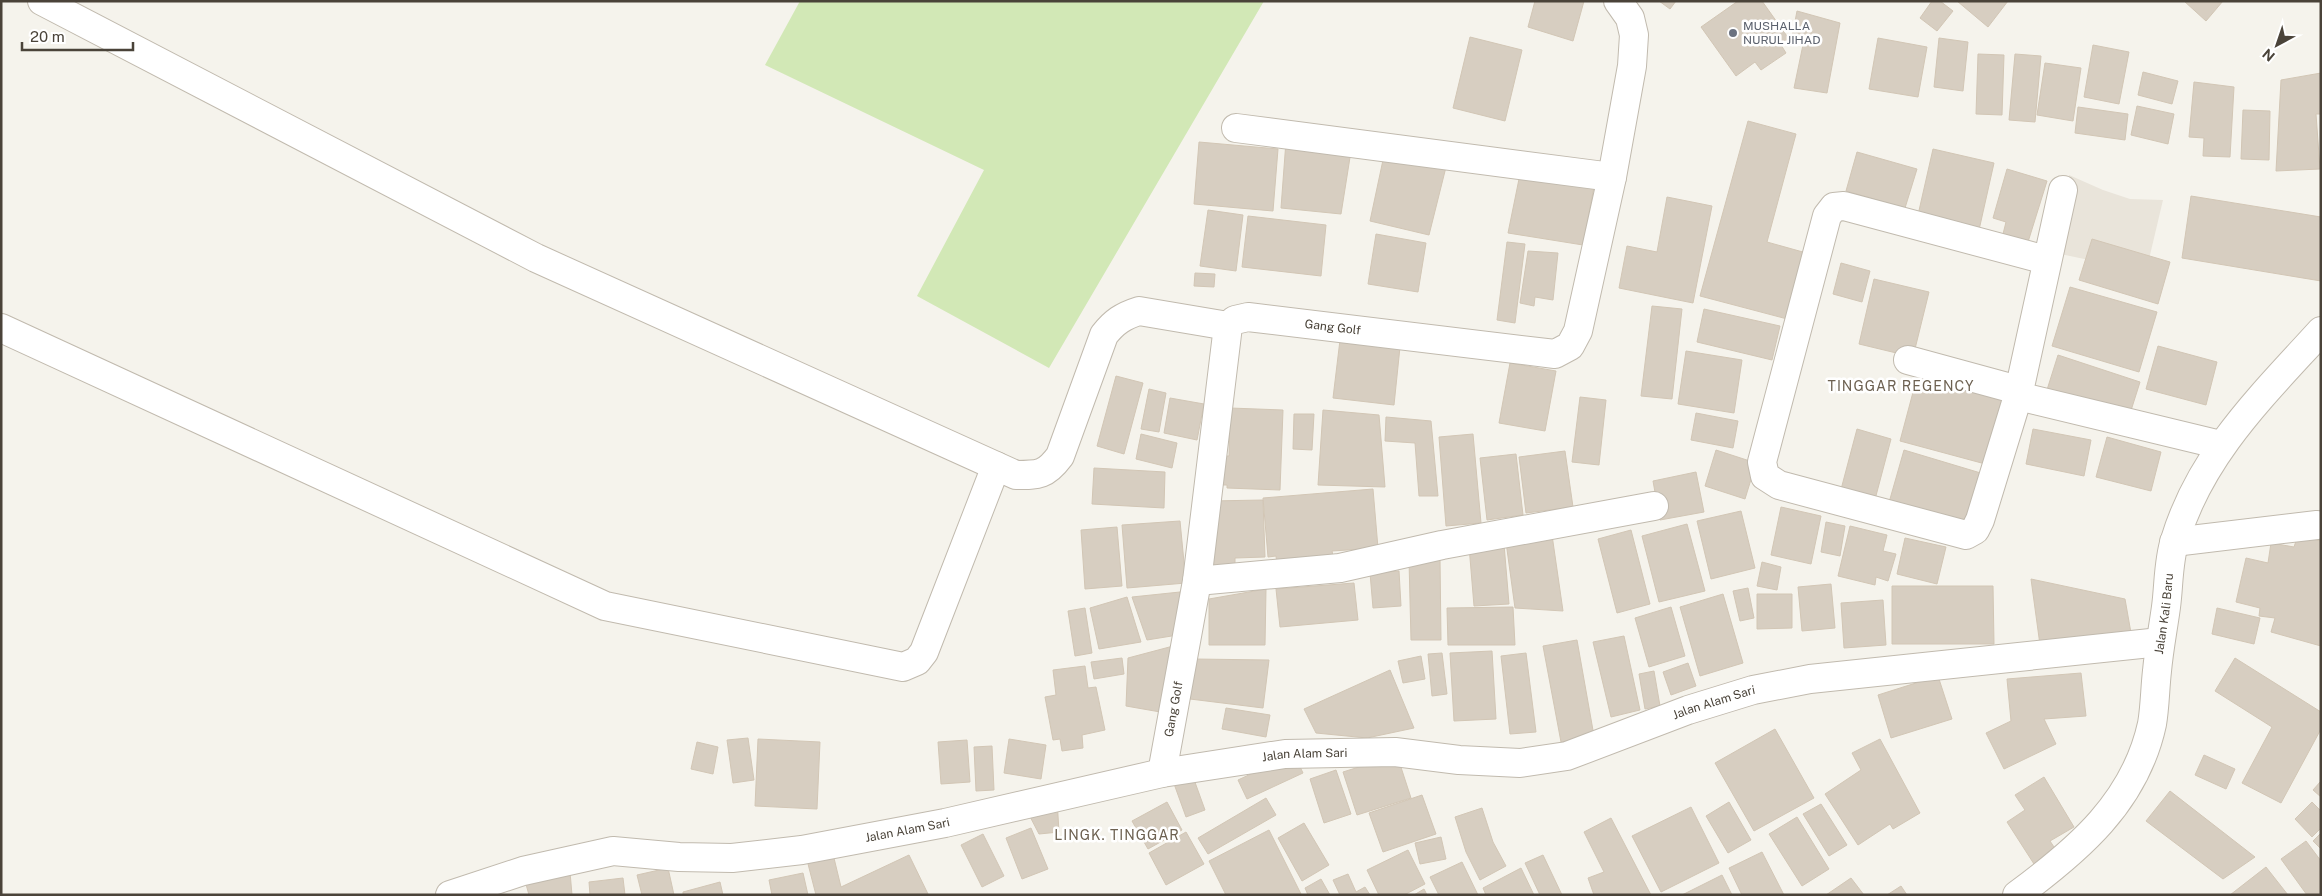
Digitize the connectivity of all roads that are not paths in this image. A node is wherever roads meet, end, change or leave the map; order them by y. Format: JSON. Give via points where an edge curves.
{"nodes":[{"id":1,"x":42,"y":1,"type":"edge"},
{"id":2,"x":1618,"y":1,"type":"edge"},
{"id":3,"x":1236,"y":128,"type":"dead end"},
{"id":4,"x":1612,"y":177,"type":"junction"},
{"id":5,"x":2063,"y":190,"type":"dead end"},
{"id":6,"x":2046,"y":260,"type":"junction"},
{"id":7,"x":1228,"y":326,"type":"junction"},
{"id":8,"x":1,"y":328,"type":"edge"},
{"id":9,"x":2321,"y":331,"type":"edge"},
{"id":10,"x":1908,"y":360,"type":"dead end"},
{"id":11,"x":2018,"y":393,"type":"junction"},
{"id":12,"x":2221,"y":445,"type":"junction"},
{"id":13,"x":996,"y":466,"type":"junction"},
{"id":14,"x":1654,"y":506,"type":"dead end"},
{"id":15,"x":2317,"y":525,"type":"dead end"},
{"id":16,"x":2174,"y":542,"type":"junction"},
{"id":17,"x":1197,"y":581,"type":"junction"},
{"id":18,"x":2160,"y":642,"type":"junction"},
{"id":19,"x":1162,"y":773,"type":"junction"},
{"id":20,"x":450,"y":895,"type":"edge"},
{"id":21,"x":2017,"y":895,"type":"edge"}],
"edges":[{"from":1,"to":13,"type":"street","via":[[536,258]]},
{"from":2,"to":4,"type":"street","name":"Gang Golf","via":[[1630,18],[1634,35],[1632,66]]},
{"from":3,"to":4,"type":"street"},
{"from":4,"to":7,"type":"street","name":"Gang Golf","via":[[1578,331],[1570,346],[1555,354],[1248,317],[1235,320]]},
{"from":5,"to":6,"type":"street"},
{"from":6,"to":11,"type":"street"},
{"from":6,"to":11,"type":"street","via":[[1844,206],[1834,207],[1827,216],[1762,462],[1765,476],[1779,485],[1966,535],[1975,530],[1980,520]]},
{"from":7,"to":13,"type":"street","via":[[1139,311],[1114,322],[1104,335],[1060,456],[1052,468],[1039,475],[1016,476]]},
{"from":7,"to":17,"type":"street","name":"Gang Golf"},
{"from":8,"to":13,"type":"street","via":[[605,606],[903,667],[917,661],[924,652]]},
{"from":9,"to":12,"type":"street","name":"Jalan Kali Baru"},
{"from":10,"to":11,"type":"street"},
{"from":11,"to":12,"type":"street"},
{"from":12,"to":16,"type":"street","name":"Jalan Kali Baru","via":[[2192,494]]},
{"from":14,"to":17,"type":"street","via":[[1442,545],[1340,568]]},
{"from":15,"to":16,"type":"street"},
{"from":16,"to":18,"type":"street","name":"Jalan Kali Baru"},
{"from":17,"to":19,"type":"street","name":"Gang Golf"},
{"from":18,"to":19,"type":"street","name":"Jalan Alam Sari","via":[[1810,679],[1753,690],[1688,710],[1567,756],[1520,764],[1395,752],[1294,754]]},
{"from":18,"to":21,"type":"street","name":"Jalan Kali Baru","via":[[2152,723],[2130,783],[2103,822],[2048,872]]},
{"from":19,"to":20,"type":"street","name":"Jalan Alam Sari","via":[[945,824],[802,850],[732,858],[613,851],[523,871]]}]}
